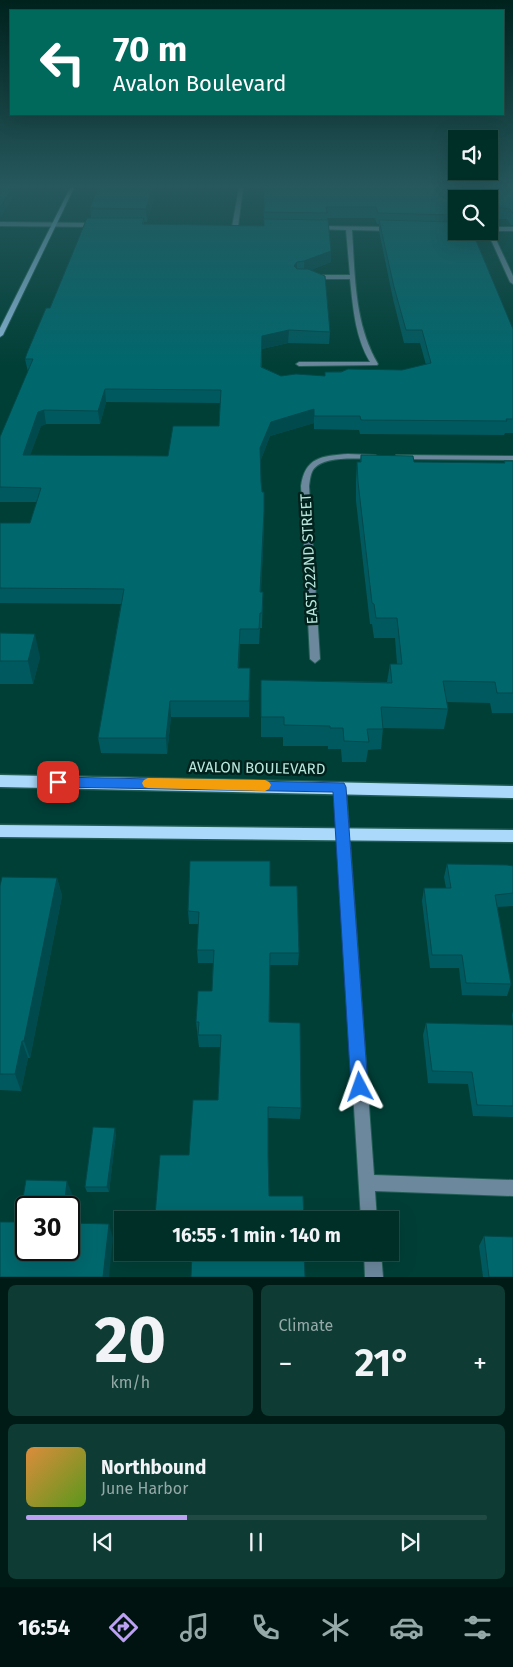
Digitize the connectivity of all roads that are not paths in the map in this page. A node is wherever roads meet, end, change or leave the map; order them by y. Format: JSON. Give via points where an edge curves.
{"nodes":[{"id":1,"x":43,"y":248,"type":"edge"},
{"id":2,"x":351,"y":248,"type":"edge"},
{"id":3,"x":497,"y":248,"type":"edge"},
{"id":4,"x":307,"y":277,"type":"edge"},
{"id":5,"x":354,"y":277,"type":"junction"},
{"id":6,"x":513,"y":282,"type":"edge"},
{"id":7,"x":0,"y":336,"type":"edge"},
{"id":8,"x":299,"y":364,"type":"dead end"},
{"id":9,"x":384,"y":457,"type":"edge"},
{"id":10,"x":394,"y":457,"type":"edge"},
{"id":11,"x":513,"y":458,"type":"edge"},
{"id":12,"x":315,"y":659,"type":"dead end"},
{"id":13,"x":0,"y":781,"type":"edge"},
{"id":14,"x":340,"y":787,"type":"junction"},
{"id":15,"x":513,"y":792,"type":"edge"},
{"id":16,"x":0,"y":831,"type":"edge"},
{"id":17,"x":342,"y":835,"type":"junction"},
{"id":18,"x":513,"y":836,"type":"edge"},
{"id":19,"x":366,"y":1183,"type":"junction"},
{"id":20,"x":513,"y":1188,"type":"edge"},
{"id":21,"x":369,"y":1211,"type":"edge"},
{"id":22,"x":373,"y":1261,"type":"edge"},
{"id":23,"x":374,"y":1277,"type":"edge"}],
"edges":[{"from":1,"to":7,"type":"main road"},
{"from":2,"to":5,"type":"street"},
{"from":3,"to":6,"type":"street"},
{"from":4,"to":5,"type":"street"},
{"from":5,"to":8,"type":"street","via":[[363,340],[375,364]]},
{"from":9,"to":12,"type":"street","name":"EAST 222ND STREET","via":[[328,459],[316,462],[307,471]]},
{"from":10,"to":11,"type":"street"},
{"from":13,"to":14,"type":"main road","name":"AVALON BOULEVARD"},
{"from":14,"to":15,"type":"main road","name":"AVALON BOULEVARD"},
{"from":14,"to":17,"type":"street"},
{"from":16,"to":17,"type":"main road"},
{"from":17,"to":18,"type":"main road"},
{"from":17,"to":19,"type":"street"},
{"from":19,"to":20,"type":"street"},
{"from":19,"to":21,"type":"street"},
{"from":22,"to":23,"type":"street"}]}
